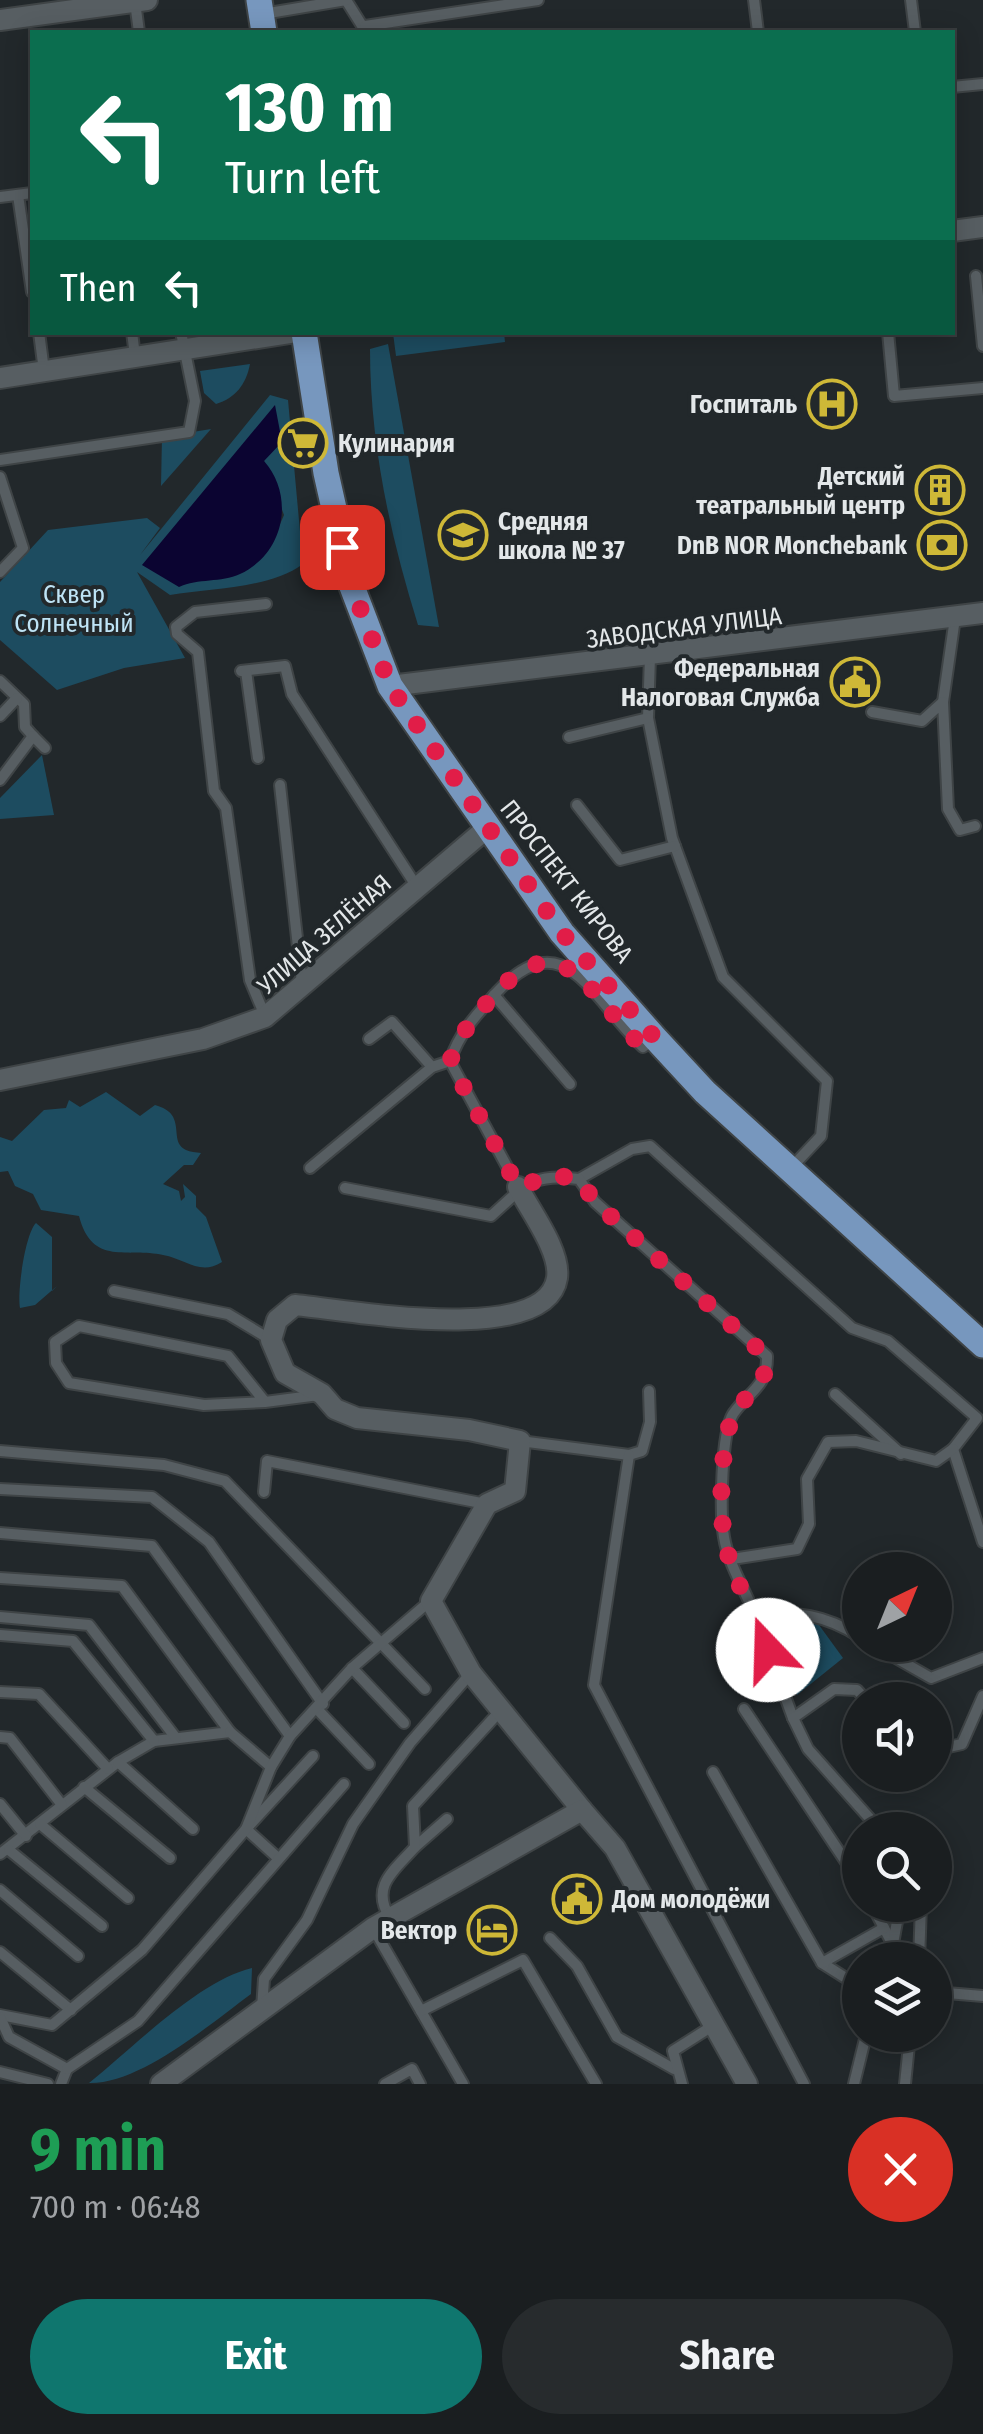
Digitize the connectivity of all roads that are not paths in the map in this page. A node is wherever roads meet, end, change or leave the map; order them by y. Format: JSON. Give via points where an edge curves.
{"nodes":[{"id":1,"x":346,"y":0,"type":"edge"},
{"id":2,"x":538,"y":0,"type":"edge"},
{"id":3,"x":754,"y":0,"type":"edge"},
{"id":4,"x":911,"y":0,"type":"edge"},
{"id":5,"x":141,"y":1,"type":"edge"},
{"id":6,"x":12,"y":13,"type":"edge"},
{"id":7,"x":261,"y":16,"type":"edge"},
{"id":8,"x":422,"y":18,"type":"junction"},
{"id":9,"x":366,"y":29,"type":"edge"},
{"id":10,"x":138,"y":30,"type":"edge"},
{"id":11,"x":424,"y":30,"type":"edge"},
{"id":12,"x":758,"y":30,"type":"edge"},
{"id":13,"x":915,"y":30,"type":"edge"},
{"id":14,"x":983,"y":84,"type":"edge"},
{"id":15,"x":955,"y":88,"type":"edge"},
{"id":16,"x":30,"y":193,"type":"edge"},
{"id":17,"x":18,"y":195,"type":"junction"},
{"id":18,"x":0,"y":197,"type":"edge"},
{"id":19,"x":983,"y":226,"type":"edge"},
{"id":20,"x":955,"y":231,"type":"edge"},
{"id":21,"x":976,"y":276,"type":"dead end"},
{"id":22,"x":30,"y":278,"type":"edge"},
{"id":23,"x":38,"y":335,"type":"edge"},
{"id":24,"x":132,"y":335,"type":"edge"},
{"id":25,"x":261,"y":335,"type":"edge"},
{"id":26,"x":301,"y":335,"type":"edge"},
{"id":27,"x":888,"y":335,"type":"edge"},
{"id":28,"x":182,"y":341,"type":"edge"},
{"id":29,"x":983,"y":346,"type":"edge"},
{"id":30,"x":135,"y":357,"type":"junction"},
{"id":31,"x":44,"y":371,"type":"junction"},
{"id":32,"x":0,"y":378,"type":"edge"},
{"id":33,"x":983,"y":388,"type":"edge"},
{"id":34,"x":0,"y":460,"type":"edge"},
{"id":35,"x":0,"y":477,"type":"edge"},
{"id":36,"x":0,"y":572,"type":"edge"},
{"id":37,"x":266,"y":604,"type":"dead end"},
{"id":38,"x":983,"y":613,"type":"edge"},
{"id":39,"x":956,"y":618,"type":"junction"},
{"id":40,"x":650,"y":656,"type":"junction"},
{"id":41,"x":0,"y":682,"type":"edge"},
{"id":42,"x":390,"y":686,"type":"junction"},
{"id":43,"x":17,"y":698,"type":"junction"},
{"id":44,"x":943,"y":702,"type":"junction"},
{"id":45,"x":872,"y":712,"type":"dead end"},
{"id":46,"x":0,"y":716,"type":"edge"},
{"id":47,"x":648,"y":718,"type":"junction"},
{"id":48,"x":33,"y":736,"type":"junction"},
{"id":49,"x":568,"y":737,"type":"dead end"},
{"id":50,"x":45,"y":748,"type":"dead end"},
{"id":51,"x":258,"y":758,"type":"dead end"},
{"id":52,"x":0,"y":780,"type":"edge"},
{"id":53,"x":280,"y":786,"type":"dead end"},
{"id":54,"x":577,"y":805,"type":"dead end"},
{"id":55,"x":975,"y":826,"type":"dead end"},
{"id":56,"x":487,"y":828,"type":"junction"},
{"id":57,"x":675,"y":846,"type":"junction"},
{"id":58,"x":417,"y":887,"type":"junction"},
{"id":59,"x":303,"y":989,"type":"junction"},
{"id":60,"x":494,"y":995,"type":"junction"},
{"id":61,"x":266,"y":1017,"type":"junction"},
{"id":62,"x":655,"y":1038,"type":"junction"},
{"id":63,"x":369,"y":1039,"type":"dead end"},
{"id":64,"x":450,"y":1062,"type":"junction"},
{"id":65,"x":432,"y":1068,"type":"junction"},
{"id":66,"x":0,"y":1080,"type":"edge"},
{"id":67,"x":570,"y":1084,"type":"dead end"},
{"id":68,"x":310,"y":1168,"type":"dead end"},
{"id":69,"x":790,"y":1169,"type":"junction"},
{"id":70,"x":579,"y":1179,"type":"junction"},
{"id":71,"x":518,"y":1187,"type":"junction"},
{"id":72,"x":345,"y":1188,"type":"dead end"},
{"id":73,"x":114,"y":1291,"type":"dead end"},
{"id":74,"x":272,"y":1340,"type":"junction"},
{"id":75,"x":983,"y":1346,"type":"edge"},
{"id":76,"x":648,"y":1391,"type":"dead end"},
{"id":77,"x":322,"y":1394,"type":"junction"},
{"id":78,"x":834,"y":1394,"type":"dead end"},
{"id":79,"x":265,"y":1402,"type":"junction"},
{"id":80,"x":980,"y":1420,"type":"edge"},
{"id":81,"x":520,"y":1441,"type":"junction"},
{"id":82,"x":954,"y":1449,"type":"junction"},
{"id":83,"x":0,"y":1452,"type":"edge"},
{"id":84,"x":629,"y":1455,"type":"junction"},
{"id":85,"x":904,"y":1456,"type":"junction"},
{"id":86,"x":0,"y":1490,"type":"edge"},
{"id":87,"x":264,"y":1492,"type":"dead end"},
{"id":88,"x":487,"y":1504,"type":"junction"},
{"id":89,"x":0,"y":1533,"type":"edge"},
{"id":90,"x":983,"y":1542,"type":"edge"},
{"id":91,"x":732,"y":1559,"type":"junction"},
{"id":92,"x":0,"y":1578,"type":"edge"},
{"id":93,"x":431,"y":1600,"type":"junction"},
{"id":94,"x":756,"y":1616,"type":"junction"},
{"id":95,"x":0,"y":1617,"type":"edge"},
{"id":96,"x":842,"y":1625,"type":"edge"},
{"id":97,"x":0,"y":1635,"type":"edge"},
{"id":98,"x":381,"y":1643,"type":"junction"},
{"id":99,"x":983,"y":1658,"type":"edge"},
{"id":100,"x":903,"y":1662,"type":"edge"},
{"id":101,"x":352,"y":1668,"type":"junction"},
{"id":102,"x":471,"y":1673,"type":"junction"},
{"id":103,"x":424,"y":1689,"type":"dead end"},
{"id":104,"x":842,"y":1689,"type":"edge"},
{"id":105,"x":0,"y":1692,"type":"edge"},
{"id":106,"x":983,"y":1696,"type":"edge"},
{"id":107,"x":320,"y":1707,"type":"junction"},
{"id":108,"x":502,"y":1709,"type":"junction"},
{"id":109,"x":744,"y":1709,"type":"dead end"},
{"id":110,"x":794,"y":1718,"type":"junction"},
{"id":111,"x":404,"y":1724,"type":"dead end"},
{"id":112,"x":230,"y":1732,"type":"junction"},
{"id":113,"x":290,"y":1736,"type":"junction"},
{"id":114,"x":0,"y":1737,"type":"edge"},
{"id":115,"x":176,"y":1738,"type":"junction"},
{"id":116,"x":154,"y":1741,"type":"junction"},
{"id":117,"x":952,"y":1746,"type":"edge"},
{"id":118,"x":313,"y":1756,"type":"dead end"},
{"id":119,"x":370,"y":1764,"type":"dead end"},
{"id":120,"x":113,"y":1765,"type":"junction"},
{"id":121,"x":271,"y":1767,"type":"junction"},
{"id":122,"x":713,"y":1772,"type":"dead end"},
{"id":123,"x":344,"y":1784,"type":"dead end"},
{"id":124,"x":84,"y":1787,"type":"junction"},
{"id":125,"x":0,"y":1804,"type":"edge"},
{"id":126,"x":62,"y":1805,"type":"junction"},
{"id":127,"x":582,"y":1810,"type":"junction"},
{"id":128,"x":865,"y":1812,"type":"edge"},
{"id":129,"x":448,"y":1819,"type":"dead end"},
{"id":130,"x":40,"y":1824,"type":"junction"},
{"id":131,"x":193,"y":1829,"type":"dead end"},
{"id":132,"x":246,"y":1829,"type":"junction"},
{"id":133,"x":26,"y":1836,"type":"junction"},
{"id":134,"x":415,"y":1847,"type":"junction"},
{"id":135,"x":5,"y":1852,"type":"edge"},
{"id":136,"x":842,"y":1856,"type":"edge"},
{"id":137,"x":170,"y":1858,"type":"dead end"},
{"id":138,"x":278,"y":1858,"type":"junction"},
{"id":139,"x":0,"y":1890,"type":"edge"},
{"id":140,"x":128,"y":1898,"type":"dead end"},
{"id":141,"x":881,"y":1922,"type":"edge"},
{"id":142,"x":382,"y":1923,"type":"junction"},
{"id":143,"x":102,"y":1926,"type":"dead end"},
{"id":144,"x":884,"y":1928,"type":"junction"},
{"id":145,"x":550,"y":1938,"type":"dead end"},
{"id":146,"x":888,"y":1942,"type":"edge"},
{"id":147,"x":0,"y":1952,"type":"edge"},
{"id":148,"x":78,"y":1956,"type":"dead end"},
{"id":149,"x":822,"y":1963,"type":"junction"},
{"id":150,"x":842,"y":1976,"type":"edge"},
{"id":151,"x":952,"y":1993,"type":"edge"},
{"id":152,"x":983,"y":1996,"type":"edge"},
{"id":153,"x":71,"y":2010,"type":"junction"},
{"id":154,"x":262,"y":2010,"type":"junction"},
{"id":155,"x":421,"y":2011,"type":"junction"},
{"id":156,"x":0,"y":2016,"type":"edge"},
{"id":157,"x":715,"y":2024,"type":"junction"},
{"id":158,"x":862,"y":2052,"type":"edge"},
{"id":159,"x":908,"y":2052,"type":"edge"},
{"id":160,"x":67,"y":2069,"type":"junction"},
{"id":161,"x":674,"y":2069,"type":"junction"},
{"id":162,"x":0,"y":2072,"type":"edge"},
{"id":163,"x":174,"y":2081,"type":"edge"},
{"id":164,"x":48,"y":2084,"type":"edge"},
{"id":165,"x":61,"y":2084,"type":"edge"},
{"id":166,"x":385,"y":2084,"type":"edge"},
{"id":167,"x":420,"y":2084,"type":"edge"},
{"id":168,"x":463,"y":2084,"type":"edge"},
{"id":169,"x":596,"y":2084,"type":"edge"},
{"id":170,"x":682,"y":2084,"type":"edge"},
{"id":171,"x":748,"y":2084,"type":"edge"},
{"id":172,"x":804,"y":2084,"type":"edge"},
{"id":173,"x":854,"y":2084,"type":"edge"},
{"id":174,"x":905,"y":2084,"type":"edge"}],
"edges":[{"from":1,"to":7,"type":"lane"},
{"from":1,"to":9,"type":"lane"},
{"from":2,"to":8,"type":"lane"},
{"from":3,"to":12,"type":"lane"},
{"from":4,"to":13,"type":"lane"},
{"from":5,"to":6,"type":"street"},
{"from":5,"to":10,"type":"lane"},
{"from":8,"to":9,"type":"lane"},
{"from":8,"to":11,"type":"lane"},
{"from":14,"to":15,"type":"lane"},
{"from":16,"to":17,"type":"lane"},
{"from":17,"to":18,"type":"lane"},
{"from":17,"to":22,"type":"lane"},
{"from":19,"to":20,"type":"street"},
{"from":21,"to":29,"type":"lane"},
{"from":23,"to":31,"type":"lane"},
{"from":24,"to":30,"type":"lane"},
{"from":25,"to":28,"type":"street"},
{"from":26,"to":42,"type":"main road","name":"ПРОСПЕКТ КИРОВА","via":[[351,584]]},
{"from":27,"to":33,"type":"lane","via":[[894,396]]},
{"from":28,"to":30,"type":"street"},
{"from":28,"to":34,"type":"lane","via":[[195,402],[190,432]]},
{"from":30,"to":31,"type":"street"},
{"from":31,"to":32,"type":"street"},
{"from":35,"to":36,"type":"lane","via":[[24,548]]},
{"from":37,"to":61,"type":"lane","via":[[196,612],[176,627],[198,652],[206,676],[214,791],[226,808],[250,980]]},
{"from":38,"to":39,"type":"street","name":"ЗАВОДСКАЯ УЛИЦА"},
{"from":39,"to":40,"type":"street","name":"ЗАВОДСКАЯ УЛИЦА"},
{"from":39,"to":44,"type":"lane"},
{"from":40,"to":42,"type":"street","name":"ЗАВОДСКАЯ УЛИЦА"},
{"from":40,"to":47,"type":"lane"},
{"from":41,"to":43,"type":"lane"},
{"from":42,"to":56,"type":"main road","name":"ПРОСПЕКТ КИРОВА"},
{"from":43,"to":46,"type":"lane"},
{"from":43,"to":48,"type":"lane"},
{"from":44,"to":45,"type":"lane","via":[[922,722]]},
{"from":44,"to":55,"type":"lane","via":[[948,810],[960,830]]},
{"from":47,"to":49,"type":"lane"},
{"from":47,"to":57,"type":"lane"},
{"from":48,"to":50,"type":"lane"},
{"from":48,"to":52,"type":"lane"},
{"from":51,"to":58,"type":"lane","via":[[244,671],[285,666],[292,694]]},
{"from":53,"to":59,"type":"lane"},
{"from":54,"to":57,"type":"lane","via":[[620,860]]},
{"from":56,"to":58,"type":"street","name":"УЛИЦА ЗЕЛЁНАЯ"},
{"from":56,"to":62,"type":"main road","name":"ПРОСПЕКТ КИРОВА","via":[[562,933]]},
{"from":57,"to":69,"type":"lane","via":[[723,978],[827,1081],[821,1136]]},
{"from":58,"to":59,"type":"street","name":"УЛИЦА ЗЕЛЁНАЯ"},
{"from":59,"to":61,"type":"street","name":"УЛИЦА ЗЕЛЁНАЯ"},
{"from":60,"to":62,"type":"lane","via":[[524,967],[558,961],[643,1047]]},
{"from":60,"to":64,"type":"lane","via":[[456,1040]]},
{"from":60,"to":67,"type":"lane"},
{"from":61,"to":66,"type":"street","name":"УЛИЦА ЗЕЛЁНАЯ","via":[[203,1039]]},
{"from":62,"to":69,"type":"main road","name":"ПРОСПЕКТ КИРОВА"},
{"from":63,"to":65,"type":"lane","via":[[392,1022]]},
{"from":64,"to":65,"type":"lane"},
{"from":64,"to":71,"type":"lane"},
{"from":65,"to":68,"type":"lane"},
{"from":69,"to":75,"type":"main road","name":"ПРОСПЕКТ КИРОВА"},
{"from":70,"to":71,"type":"lane","via":[[553,1175]]},
{"from":70,"to":80,"type":"lane","via":[[632,1148],[650,1146],[852,1328],[888,1341]]},
{"from":70,"to":91,"type":"lane","via":[[595,1202],[766,1356],[767,1373],[732,1416],[727,1443],[724,1538]]},
{"from":71,"to":72,"type":"lane","via":[[491,1216]]},
{"from":71,"to":74,"type":"street","via":[[557,1264],[548,1296],[526,1310],[405,1320],[295,1305],[277,1320]]},
{"from":73,"to":74,"type":"lane","via":[[228,1314]]},
{"from":74,"to":77,"type":"street","via":[[286,1373]]},
{"from":76,"to":84,"type":"lane","via":[[650,1422],[642,1451]]},
{"from":77,"to":79,"type":"lane"},
{"from":77,"to":81,"type":"street","via":[[335,1409],[358,1418]]},
{"from":78,"to":85,"type":"lane"},
{"from":79,"to":79,"type":"lane","via":[[204,1405],[69,1383],[56,1364],[55,1342],[79,1326],[228,1356]]},
{"from":80,"to":82,"type":"lane"},
{"from":81,"to":84,"type":"lane"},
{"from":81,"to":88,"type":"street","via":[[516,1492]]},
{"from":82,"to":85,"type":"lane","via":[[936,1462]]},
{"from":82,"to":90,"type":"lane"},
{"from":83,"to":98,"type":"lane","via":[[164,1465],[225,1481]]},
{"from":84,"to":172,"type":"lane","via":[[594,1685]]},
{"from":85,"to":91,"type":"lane","via":[[856,1441],[828,1442],[807,1479],[809,1524],[797,1549]]},
{"from":86,"to":107,"type":"lane","via":[[152,1497],[209,1542]]},
{"from":87,"to":88,"type":"lane","via":[[267,1461]]},
{"from":88,"to":93,"type":"street"},
{"from":89,"to":113,"type":"lane","via":[[152,1546]]},
{"from":91,"to":94,"type":"lane"},
{"from":92,"to":112,"type":"lane","via":[[122,1586]]},
{"from":93,"to":98,"type":"lane"},
{"from":93,"to":102,"type":"street"},
{"from":94,"to":96,"type":"lane","via":[[806,1614]]},
{"from":94,"to":110,"type":"lane"},
{"from":95,"to":115,"type":"lane","via":[[89,1625]]},
{"from":97,"to":116,"type":"lane","via":[[74,1641]]},
{"from":98,"to":101,"type":"lane"},
{"from":98,"to":103,"type":"lane"},
{"from":99,"to":100,"type":"lane","via":[[931,1678]]},
{"from":101,"to":107,"type":"lane"},
{"from":101,"to":111,"type":"lane"},
{"from":102,"to":108,"type":"street"},
{"from":102,"to":154,"type":"lane","via":[[352,1824],[307,1920],[264,1979]]},
{"from":104,"to":110,"type":"lane"},
{"from":105,"to":120,"type":"lane","via":[[38,1694]]},
{"from":106,"to":117,"type":"lane","via":[[962,1744]]},
{"from":107,"to":113,"type":"lane"},
{"from":107,"to":119,"type":"lane"},
{"from":108,"to":127,"type":"street"},
{"from":108,"to":134,"type":"lane","via":[[413,1806]]},
{"from":109,"to":136,"type":"lane"},
{"from":110,"to":128,"type":"lane","via":[[808,1749]]},
{"from":112,"to":115,"type":"lane"},
{"from":112,"to":121,"type":"lane"},
{"from":113,"to":121,"type":"lane"},
{"from":114,"to":126,"type":"lane","via":[[10,1738]]},
{"from":115,"to":116,"type":"lane"},
{"from":116,"to":120,"type":"lane"},
{"from":118,"to":132,"type":"lane"},
{"from":120,"to":124,"type":"lane"},
{"from":120,"to":131,"type":"lane"},
{"from":121,"to":132,"type":"lane"},
{"from":122,"to":149,"type":"lane"},
{"from":123,"to":138,"type":"lane"},
{"from":124,"to":126,"type":"lane"},
{"from":124,"to":137,"type":"lane"},
{"from":125,"to":133,"type":"lane"},
{"from":126,"to":130,"type":"lane"},
{"from":127,"to":142,"type":"street"},
{"from":127,"to":157,"type":"street","via":[[615,1848]]},
{"from":129,"to":134,"type":"lane"},
{"from":130,"to":133,"type":"lane"},
{"from":130,"to":140,"type":"lane"},
{"from":132,"to":138,"type":"lane"},
{"from":132,"to":153,"type":"lane","via":[[142,1950]]},
{"from":133,"to":135,"type":"lane"},
{"from":134,"to":142,"type":"lane","via":[[381,1885]]},
{"from":135,"to":143,"type":"lane"},
{"from":138,"to":160,"type":"lane","via":[[138,2022]]},
{"from":139,"to":148,"type":"lane"},
{"from":141,"to":144,"type":"lane"},
{"from":142,"to":154,"type":"street"},
{"from":142,"to":155,"type":"lane"},
{"from":144,"to":146,"type":"lane"},
{"from":144,"to":149,"type":"lane"},
{"from":145,"to":161,"type":"lane","via":[[577,1966],[616,2037]]},
{"from":147,"to":153,"type":"lane"},
{"from":149,"to":150,"type":"lane"},
{"from":151,"to":152,"type":"lane"},
{"from":153,"to":156,"type":"lane","via":[[52,2025]]},
{"from":154,"to":163,"type":"street"},
{"from":155,"to":168,"type":"lane"},
{"from":155,"to":169,"type":"lane","via":[[523,1960]]},
{"from":156,"to":160,"type":"lane","via":[[9,2037]]},
{"from":157,"to":161,"type":"lane","via":[[673,2052]]},
{"from":157,"to":171,"type":"street"},
{"from":158,"to":173,"type":"lane"},
{"from":159,"to":174,"type":"lane"},
{"from":160,"to":165,"type":"lane"},
{"from":161,"to":170,"type":"lane"},
{"from":162,"to":164,"type":"lane"},
{"from":166,"to":167,"type":"lane","via":[[412,2069]]}]}
